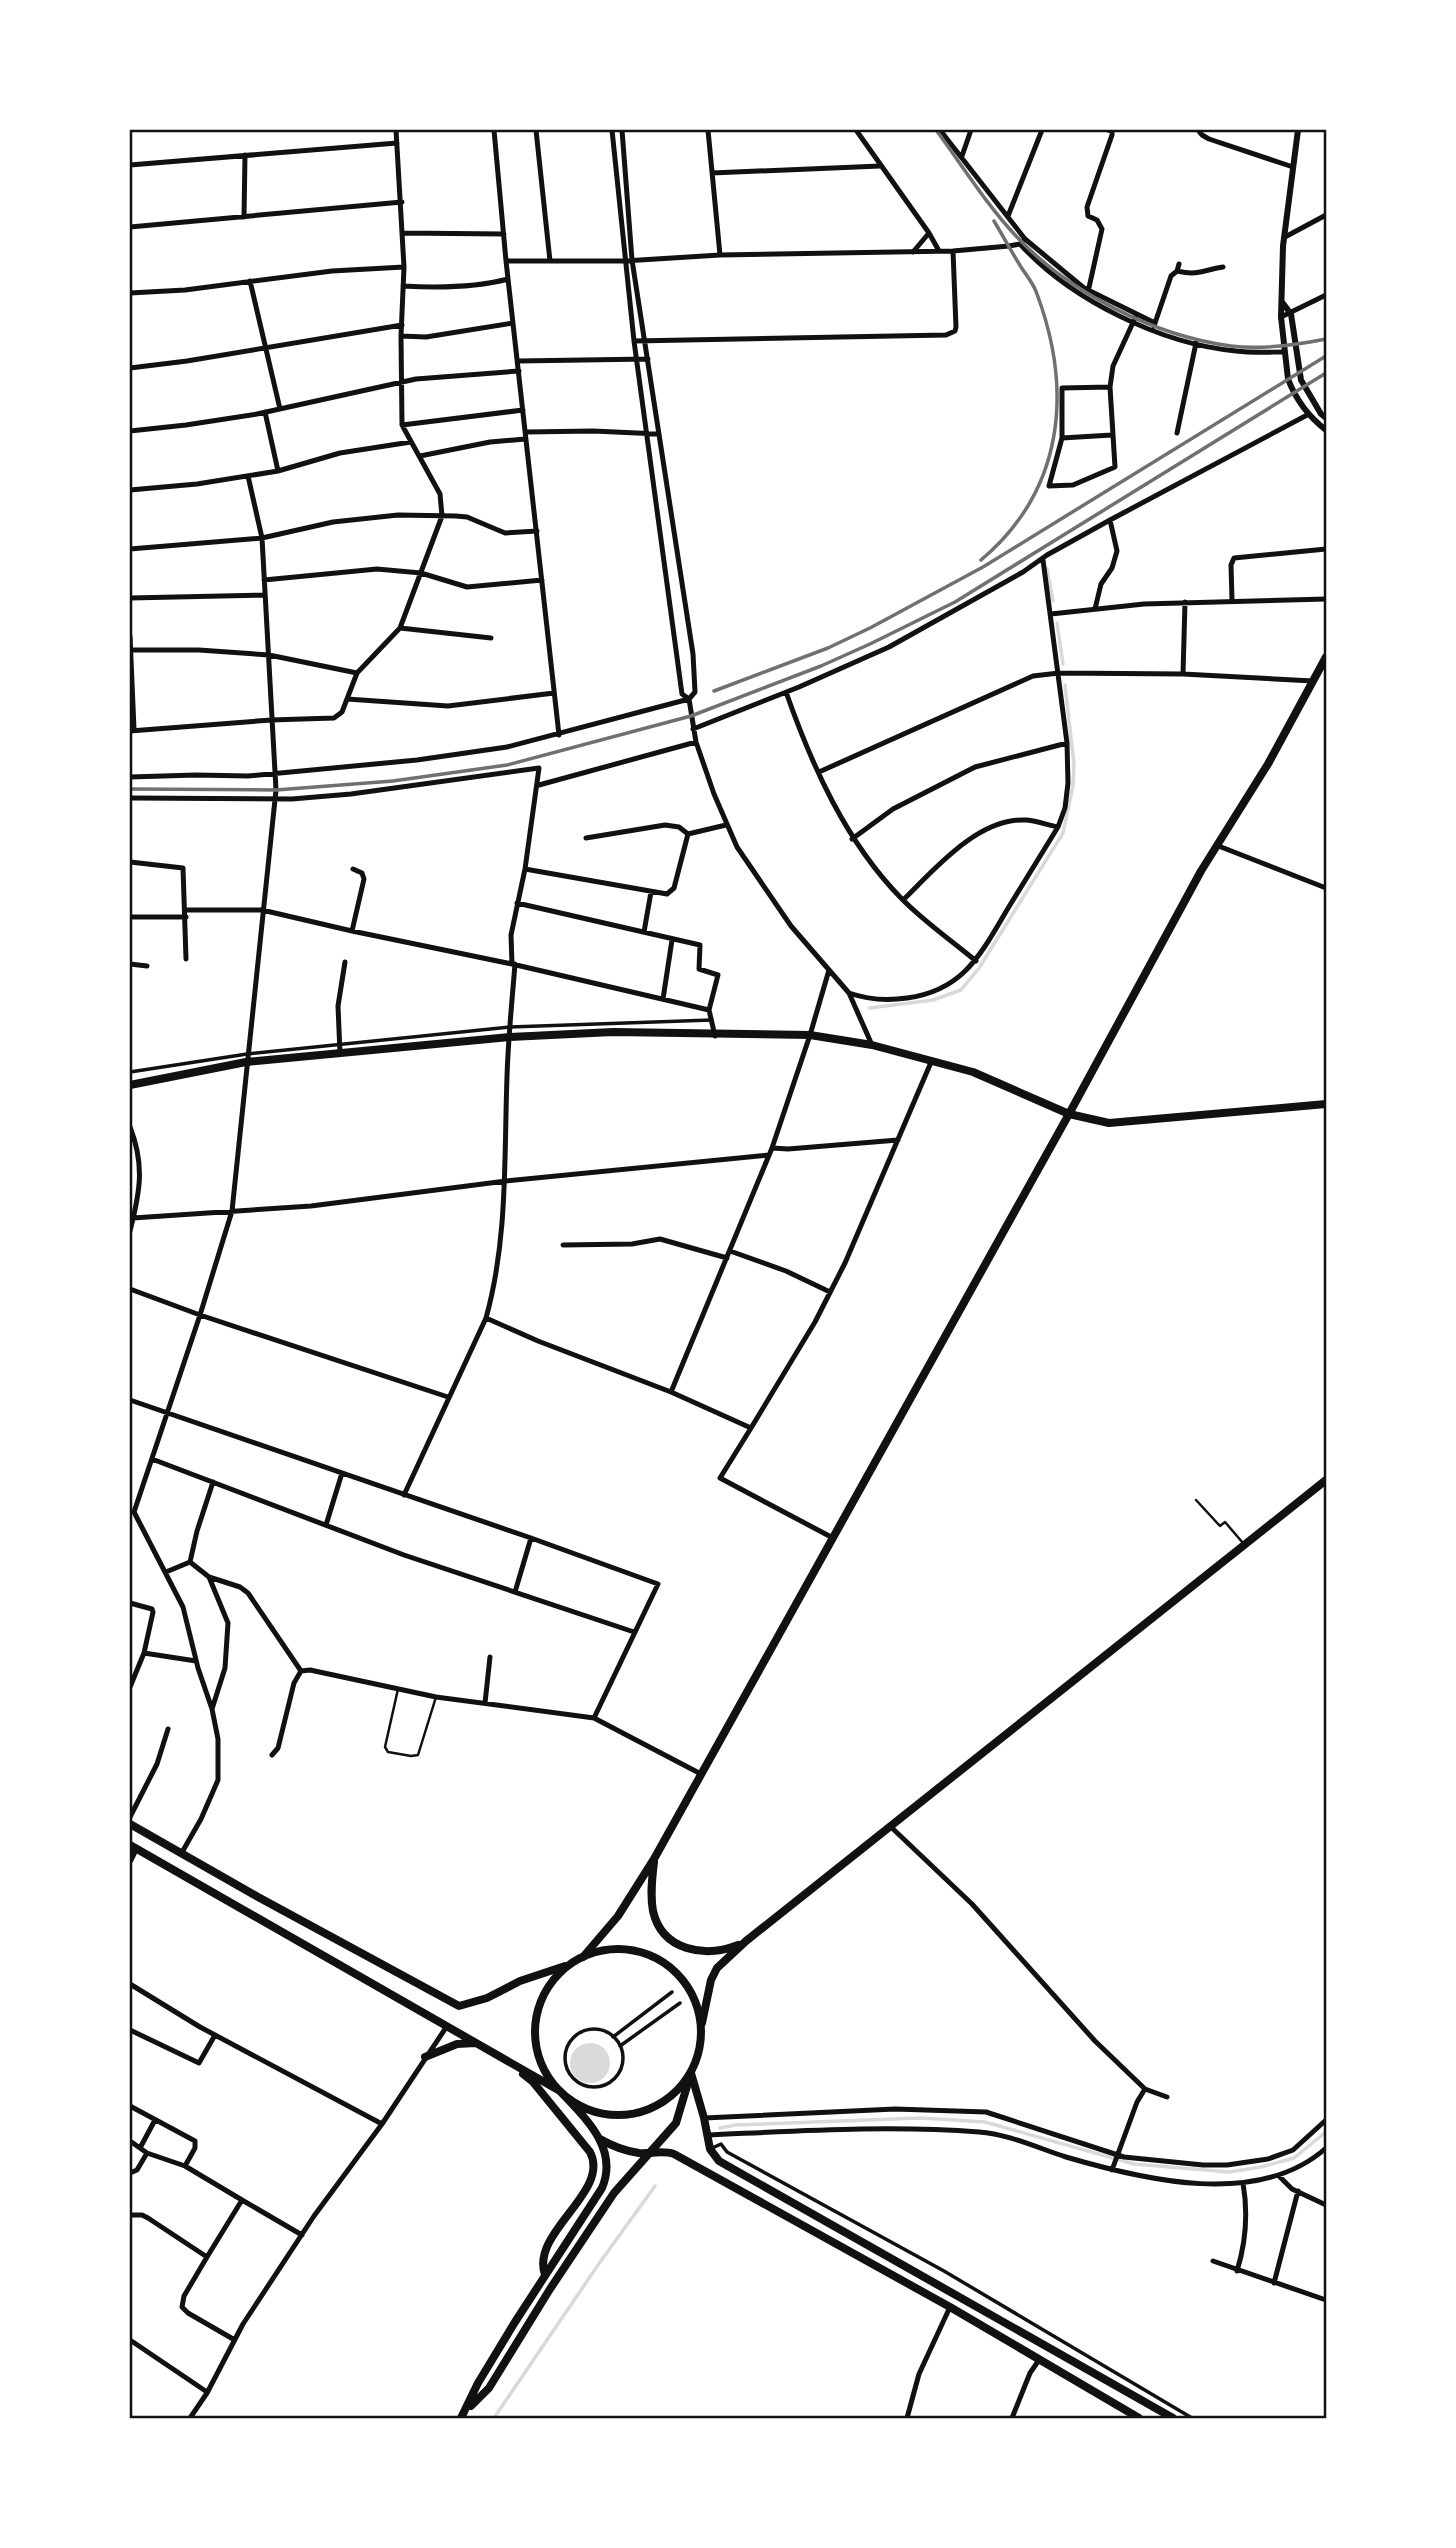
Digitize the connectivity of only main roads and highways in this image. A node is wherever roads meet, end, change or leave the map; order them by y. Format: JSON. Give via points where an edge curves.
{"nodes":[{"id":1,"x":1326,"y":657,"type":"edge"},
{"id":2,"x":130,"y":1085,"type":"edge"},
{"id":3,"x":1326,"y":1104,"type":"edge"},
{"id":4,"x":1069,"y":1114,"type":"junction"},
{"id":5,"x":1326,"y":1480,"type":"edge"},
{"id":6,"x":130,"y":1824,"type":"edge"},
{"id":7,"x":133,"y":1847,"type":"edge"},
{"id":8,"x":654,"y":1859,"type":"junction"},
{"id":9,"x":746,"y":1941,"type":"junction"},
{"id":10,"x":583,"y":1957,"type":"junction"},
{"id":11,"x":568,"y":1965,"type":"junction"},
{"id":12,"x":702,"y":2023,"type":"junction"},
{"id":13,"x":479,"y":2043,"type":"junction"},
{"id":14,"x":500,"y":2055,"type":"junction"},
{"id":15,"x":425,"y":2057,"type":"road end"},
{"id":16,"x":691,"y":2073,"type":"junction"},
{"id":17,"x":560,"y":2091,"type":"junction"},
{"id":18,"x":600,"y":2138,"type":"junction"},
{"id":19,"x":653,"y":2152,"type":"junction"},
{"id":20,"x":545,"y":2275,"type":"junction"},
{"id":21,"x":464,"y":2414,"type":"edge"},
{"id":22,"x":1139,"y":2418,"type":"edge"},
{"id":23,"x":1173,"y":2418,"type":"edge"}],
"edges":[{"from":1,"to":4,"type":"main road","via":[[1268,764],[1216,845]]},
{"from":2,"to":4,"type":"main road","via":[[247,1058],[510,1037],[613,1032],[810,1035],[872,1045],[990,1077]]},
{"from":3,"to":4,"type":"main road","via":[[1109,1123]]},
{"from":4,"to":8,"type":"main road"},
{"from":5,"to":9,"type":"main road"},
{"from":6,"to":11,"type":"main road","via":[[459,2006]]},
{"from":7,"to":13,"type":"main road"},
{"from":8,"to":9,"type":"main road","via":[[653,1914],[669,1940],[687,1949],[707,1951]]},
{"from":8,"to":10,"type":"main road","via":[[618,1916]]},
{"from":9,"to":12,"type":"main road","via":[[717,1968]]},
{"from":10,"to":11,"type":"main road"},
{"from":10,"to":12,"type":"main road","via":[[628,1949],[649,1954],[668,1965],[691,1991]]},
{"from":11,"to":17,"type":"main road","via":[[547,1989],[536,2019],[542,2066]]},
{"from":12,"to":16,"type":"main road"},
{"from":13,"to":14,"type":"main road"},
{"from":13,"to":15,"type":"main road","via":[[457,2044]]},
{"from":14,"to":17,"type":"main road"},
{"from":14,"to":20,"type":"main road","via":[[533,2082],[595,2161],[593,2177],[546,2248]]},
{"from":16,"to":17,"type":"main road","via":[[665,2101],[635,2113],[602,2113]]},
{"from":16,"to":19,"type":"main road","via":[[676,2123]]},
{"from":16,"to":23,"type":"main road","via":[[710,2149],[719,2161]]},
{"from":17,"to":18,"type":"main road"},
{"from":18,"to":19,"type":"main road","via":[[624,2149]]},
{"from":18,"to":20,"type":"main road","via":[[608,2158],[607,2178]]},
{"from":19,"to":21,"type":"main road","via":[[614,2193],[489,2388]]},
{"from":19,"to":22,"type":"main road","via":[[674,2154]]},
{"from":20,"to":21,"type":"main road","via":[[478,2383]]}]}
